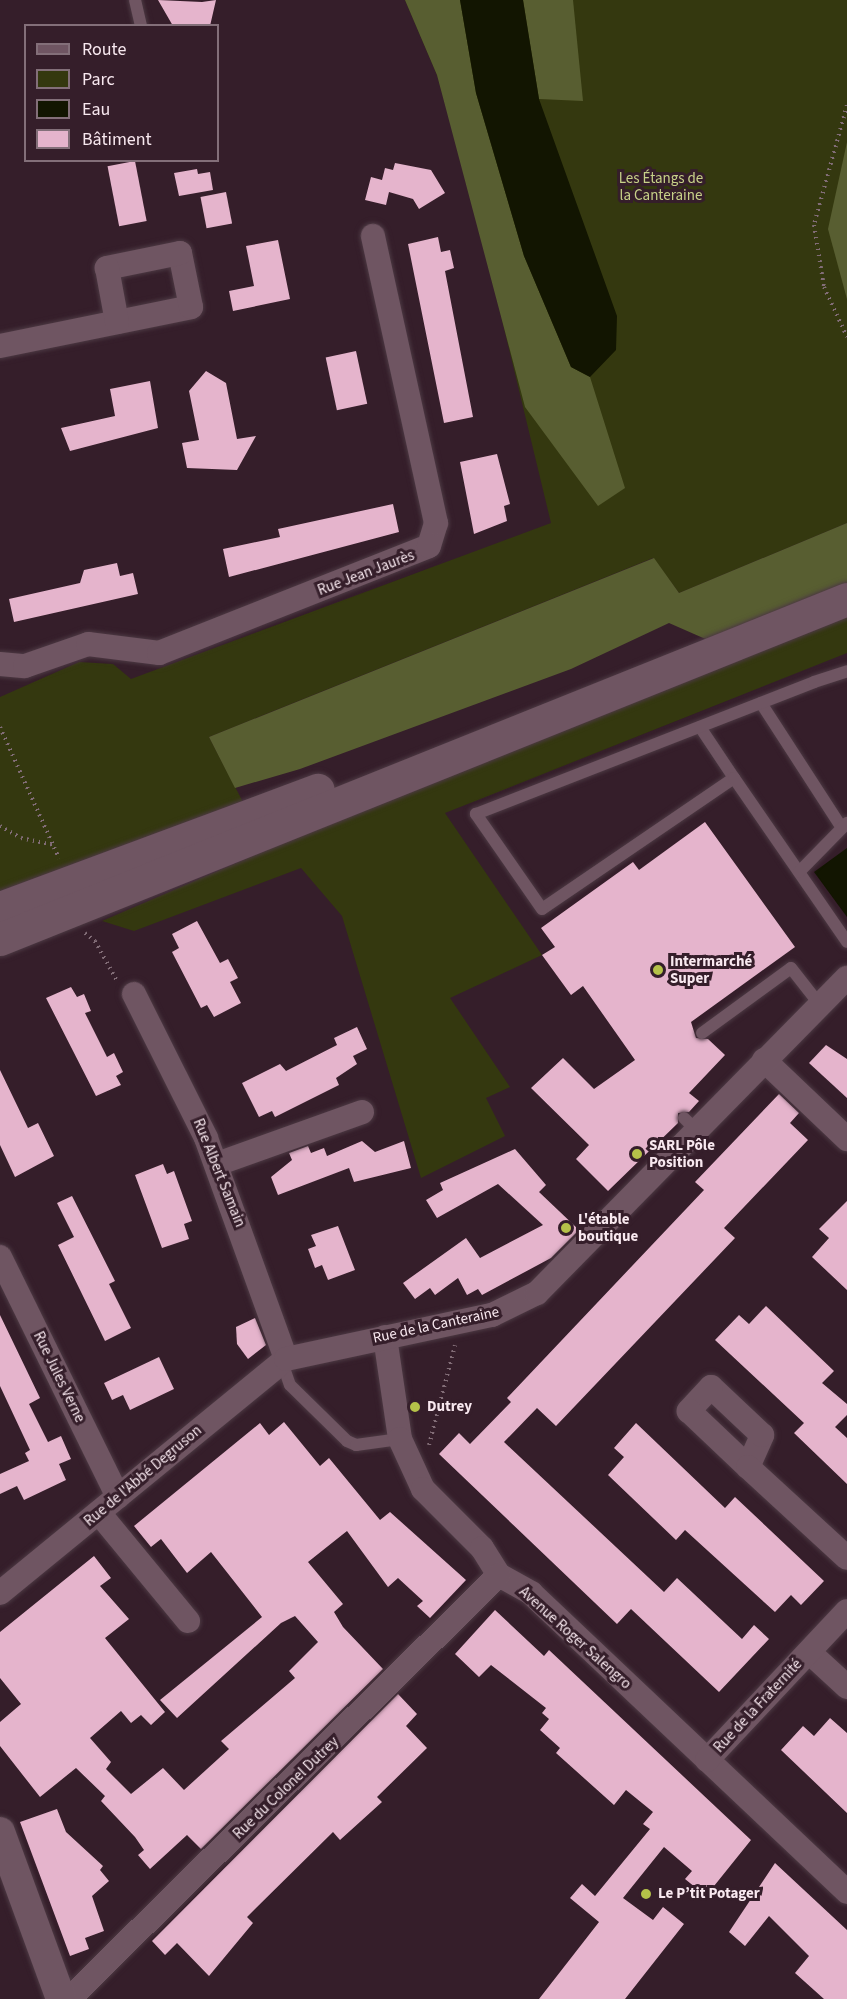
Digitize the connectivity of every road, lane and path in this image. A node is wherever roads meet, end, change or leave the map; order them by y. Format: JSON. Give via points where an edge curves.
{"nodes":[{"id":1,"x":135,"y":0,"type":"edge"},
{"id":2,"x":141,"y":24,"type":"edge"},
{"id":3,"x":847,"y":105,"type":"edge"},
{"id":4,"x":374,"y":236,"type":"dead end"},
{"id":5,"x":117,"y":322,"type":"dead end"},
{"id":6,"x":847,"y":337,"type":"edge"},
{"id":7,"x":0,"y":346,"type":"edge"},
{"id":8,"x":847,"y":600,"type":"edge"},
{"id":9,"x":0,"y":664,"type":"edge"},
{"id":10,"x":847,"y":671,"type":"edge"},
{"id":11,"x":604,"y":693,"type":"junction"},
{"id":12,"x":761,"y":703,"type":"junction"},
{"id":13,"x":700,"y":727,"type":"junction"},
{"id":14,"x":734,"y":778,"type":"junction"},
{"id":15,"x":845,"y":825,"type":"edge"},
{"id":16,"x":0,"y":826,"type":"edge"},
{"id":17,"x":53,"y":846,"type":"dead end"},
{"id":18,"x":799,"y":872,"type":"junction"},
{"id":19,"x":0,"y":908,"type":"edge"},
{"id":20,"x":0,"y":939,"type":"edge"},
{"id":21,"x":847,"y":942,"type":"edge"},
{"id":22,"x":847,"y":978,"type":"edge"},
{"id":23,"x":134,"y":994,"type":"dead end"},
{"id":24,"x":820,"y":1005,"type":"junction"},
{"id":25,"x":702,"y":1033,"type":"dead end"},
{"id":26,"x":764,"y":1060,"type":"junction"},
{"id":27,"x":362,"y":1112,"type":"dead end"},
{"id":28,"x":847,"y":1139,"type":"edge"},
{"id":29,"x":217,"y":1164,"type":"junction"},
{"id":30,"x":0,"y":1257,"type":"edge"},
{"id":31,"x":454,"y":1324,"type":"junction"},
{"id":32,"x":385,"y":1337,"type":"junction"},
{"id":33,"x":284,"y":1361,"type":"junction"},
{"id":34,"x":400,"y":1439,"type":"junction"},
{"id":35,"x":748,"y":1467,"type":"dead end"},
{"id":36,"x":419,"y":1484,"type":"junction"},
{"id":37,"x":118,"y":1497,"type":"junction"},
{"id":38,"x":99,"y":1513,"type":"junction"},
{"id":39,"x":847,"y":1558,"type":"edge"},
{"id":40,"x":500,"y":1575,"type":"junction"},
{"id":41,"x":0,"y":1593,"type":"edge"},
{"id":42,"x":847,"y":1611,"type":"edge"},
{"id":43,"x":188,"y":1621,"type":"dead end"},
{"id":44,"x":809,"y":1652,"type":"junction"},
{"id":45,"x":847,"y":1687,"type":"edge"},
{"id":46,"x":707,"y":1760,"type":"junction"},
{"id":47,"x":0,"y":1832,"type":"edge"},
{"id":48,"x":847,"y":1892,"type":"edge"},
{"id":49,"x":61,"y":1999,"type":"edge"},
{"id":50,"x":69,"y":1999,"type":"edge"}],
"edges":[{"from":1,"to":2,"type":"lane"},
{"from":3,"to":6,"type":"path","via":[[814,225],[824,287]]},
{"from":4,"to":9,"type":"street","name":"Rue Jean Jaurès","via":[[436,523],[429,546],[159,653],[88,644],[25,666]]},
{"from":5,"to":7,"type":"street"},
{"from":8,"to":11,"type":"main road"},
{"from":10,"to":12,"type":"lane"},
{"from":11,"to":19,"type":"main road","via":[[288,801]]},
{"from":11,"to":20,"type":"main road"},
{"from":12,"to":13,"type":"lane"},
{"from":12,"to":15,"type":"lane"},
{"from":13,"to":14,"type":"lane"},
{"from":13,"to":14,"type":"lane","via":[[476,814],[542,909]]},
{"from":14,"to":18,"type":"lane"},
{"from":15,"to":18,"type":"lane"},
{"from":16,"to":17,"type":"path","via":[[21,838]]},
{"from":18,"to":21,"type":"lane"},
{"from":22,"to":24,"type":"street","name":"Rue de la Canteraine"},
{"from":23,"to":29,"type":"street","name":"Rue Albert Samain"},
{"from":24,"to":25,"type":"lane","via":[[791,968]]},
{"from":24,"to":26,"type":"street","name":"Rue de la Canteraine"},
{"from":26,"to":28,"type":"street"},
{"from":26,"to":31,"type":"street","name":"Rue de la Canteraine","via":[[689,1124],[552,1281],[513,1308]]},
{"from":27,"to":29,"type":"street"},
{"from":29,"to":33,"type":"street","name":"Rue Albert Samain"},
{"from":30,"to":37,"type":"street","name":"Rue Jules Verne"},
{"from":31,"to":32,"type":"street","name":"Rue de la Canteraine"},
{"from":31,"to":36,"type":"path","via":[[456,1339]]},
{"from":32,"to":33,"type":"street","name":"Rue de la Canteraine"},
{"from":32,"to":34,"type":"street","name":"Avenue Roger Salengro"},
{"from":33,"to":34,"type":"lane","via":[[290,1385],[347,1441],[356,1445]]},
{"from":33,"to":37,"type":"street","name":"Rue de l'Abbé Degruson"},
{"from":34,"to":36,"type":"street","name":"Avenue Roger Salengro"},
{"from":35,"to":39,"type":"street"},
{"from":36,"to":40,"type":"street","name":"Avenue Roger Salengro","via":[[482,1548]]},
{"from":37,"to":38,"type":"street","name":"Rue de l'Abbé Degruson"},
{"from":38,"to":41,"type":"street","name":"Rue de l'Abbé Degruson"},
{"from":38,"to":43,"type":"street"},
{"from":40,"to":46,"type":"street","name":"Avenue Roger Salengro","via":[[531,1593]]},
{"from":40,"to":50,"type":"street","name":"Rue du Colonel Dutrey"},
{"from":42,"to":44,"type":"street","name":"Rue de la Fraternité"},
{"from":44,"to":45,"type":"street","name":"Rue de la Fraternité"},
{"from":44,"to":46,"type":"street","name":"Rue de la Fraternité"},
{"from":46,"to":48,"type":"street","name":"Avenue Roger Salengro"},
{"from":47,"to":49,"type":"street"}]}
